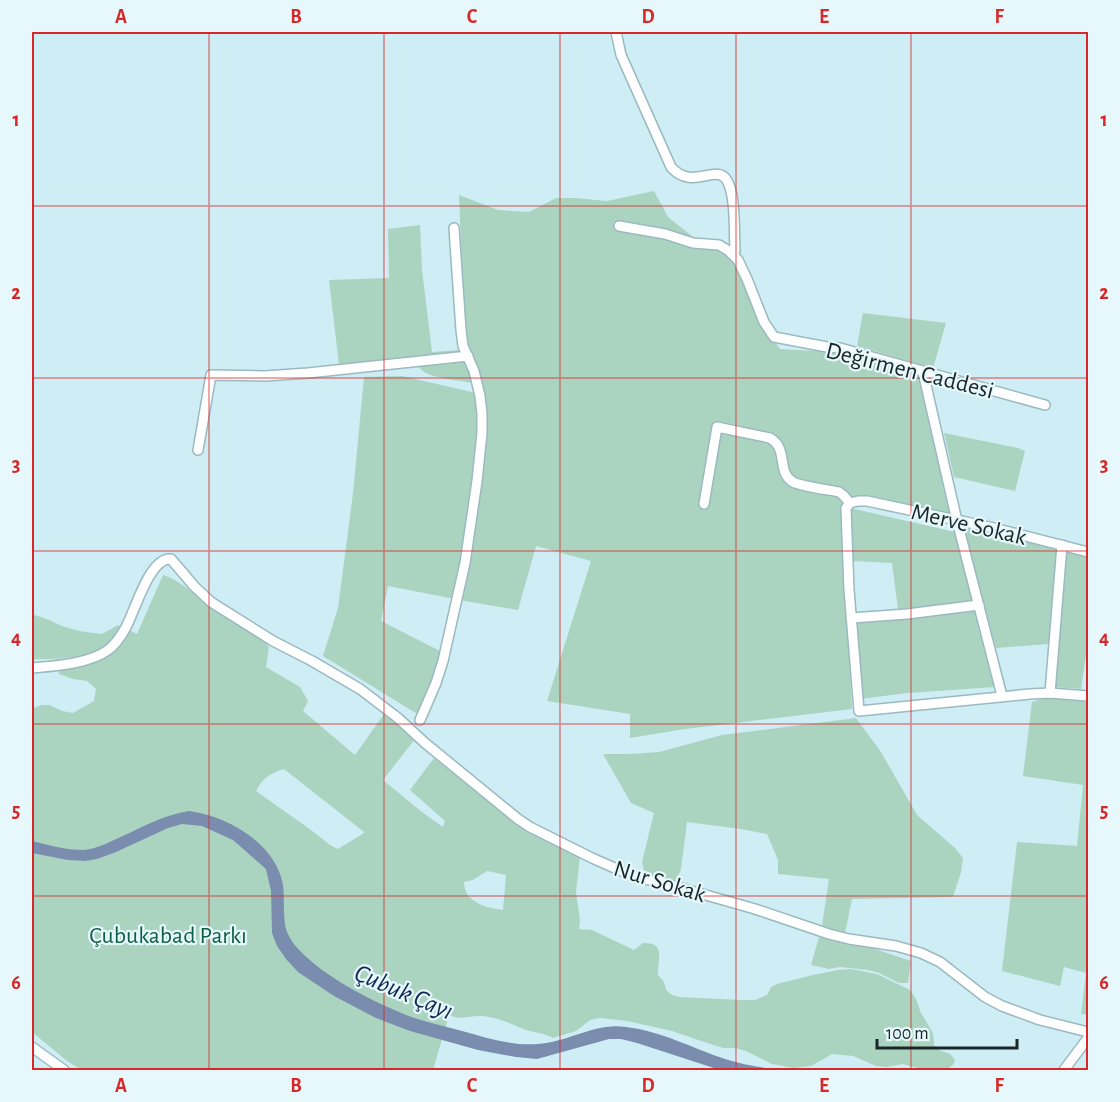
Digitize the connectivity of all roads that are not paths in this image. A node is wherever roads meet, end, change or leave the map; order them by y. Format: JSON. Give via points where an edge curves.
{"nodes":[{"id":1,"x":616,"y":32,"type":"edge"},
{"id":2,"x":619,"y":226,"type":"dead end"},
{"id":3,"x":454,"y":228,"type":"dead end"},
{"id":4,"x":734,"y":255,"type":"junction"},
{"id":5,"x":468,"y":356,"type":"junction"},
{"id":6,"x":923,"y":372,"type":"junction"},
{"id":7,"x":1045,"y":405,"type":"dead end"},
{"id":8,"x":198,"y":450,"type":"dead end"},
{"id":9,"x":850,"y":503,"type":"junction"},
{"id":10,"x":704,"y":504,"type":"dead end"},
{"id":11,"x":957,"y":521,"type":"junction"},
{"id":12,"x":1062,"y":546,"type":"junction"},
{"id":13,"x":1089,"y":552,"type":"edge"},
{"id":14,"x":980,"y":605,"type":"junction"},
{"id":15,"x":851,"y":618,"type":"junction"},
{"id":16,"x":32,"y":668,"type":"edge"},
{"id":17,"x":1050,"y":693,"type":"junction"},
{"id":18,"x":1002,"y":696,"type":"junction"},
{"id":19,"x":1089,"y":696,"type":"edge"},
{"id":20,"x":420,"y":720,"type":"dead end"},
{"id":21,"x":1089,"y":1032,"type":"edge"},
{"id":22,"x":1089,"y":1038,"type":"edge"},
{"id":23,"x":32,"y":1047,"type":"edge"},
{"id":24,"x":64,"y":1071,"type":"edge"},
{"id":25,"x":1064,"y":1071,"type":"edge"}],
"edges":[{"from":1,"to":4,"type":"street","via":[[621,55],[670,167],[688,178],[716,174],[728,182],[733,198]]},
{"from":2,"to":4,"type":"street","via":[[719,245]]},
{"from":3,"to":5,"type":"street","via":[[461,330]]},
{"from":4,"to":6,"type":"street","name":"Değirmen Caddesi","via":[[774,337],[840,348]]},
{"from":5,"to":8,"type":"street","via":[[308,373],[211,375]]},
{"from":5,"to":20,"type":"street","via":[[482,414],[475,504],[443,662]]},
{"from":6,"to":7,"type":"street","name":"Değirmen Caddesi"},
{"from":6,"to":11,"type":"street"},
{"from":9,"to":10,"type":"street","via":[[839,492],[792,481],[784,470],[779,446],[770,438],[717,427]]},
{"from":9,"to":11,"type":"street","name":"Merve Sokak","via":[[867,501]]},
{"from":9,"to":15,"type":"street","via":[[846,508]]},
{"from":11,"to":12,"type":"street","name":"Merve Sokak"},
{"from":11,"to":14,"type":"street"},
{"from":12,"to":13,"type":"street","name":"Merve Sokak"},
{"from":12,"to":17,"type":"street"},
{"from":14,"to":15,"type":"street"},
{"from":14,"to":18,"type":"street"},
{"from":15,"to":18,"type":"street","via":[[859,711]]},
{"from":16,"to":21,"type":"street","name":"Nur Sokak","via":[[86,660],[109,649],[125,630],[151,573],[161,561],[171,559],[211,602],[360,689],[530,827],[635,877],[755,909],[829,934],[921,953],[1002,1006]]},
{"from":17,"to":18,"type":"street"},
{"from":17,"to":19,"type":"street"},
{"from":22,"to":25,"type":"street"},
{"from":23,"to":24,"type":"street"}]}
